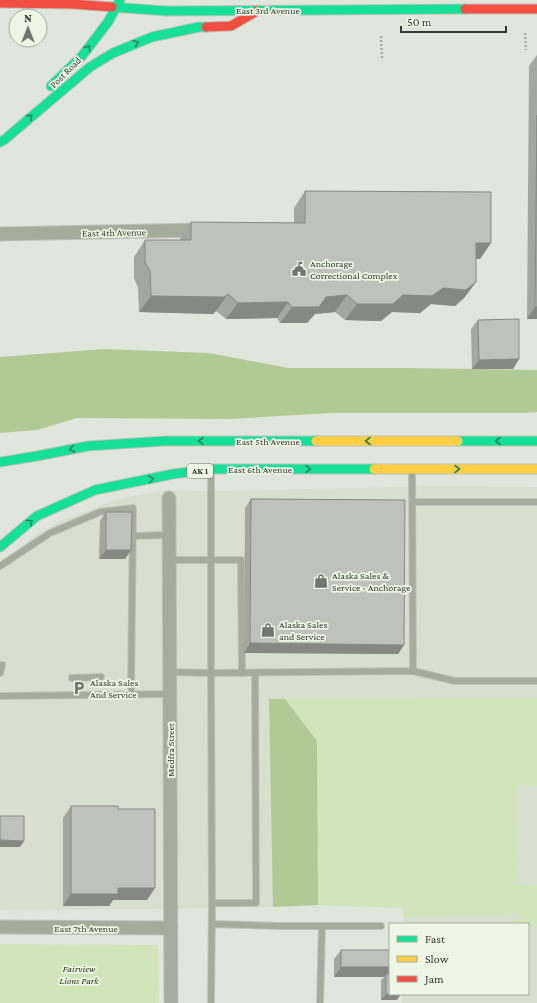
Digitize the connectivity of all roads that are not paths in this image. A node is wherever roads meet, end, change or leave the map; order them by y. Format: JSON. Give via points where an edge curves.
{"nodes":[{"id":1,"x":0,"y":3,"type":"edge"},
{"id":2,"x":118,"y":3,"type":"edge"},
{"id":3,"x":537,"y":9,"type":"edge"},
{"id":4,"x":259,"y":10,"type":"junction"},
{"id":5,"x":44,"y":93,"type":"dead end"},
{"id":6,"x":28,"y":108,"type":"dead end"},
{"id":7,"x":0,"y":134,"type":"edge"},
{"id":8,"x":0,"y":142,"type":"edge"},
{"id":9,"x":215,"y":230,"type":"edge"},
{"id":10,"x":0,"y":234,"type":"edge"},
{"id":11,"x":537,"y":441,"type":"edge"},
{"id":12,"x":0,"y":462,"type":"edge"},
{"id":13,"x":211,"y":469,"type":"junction"},
{"id":14,"x":415,"y":469,"type":"junction"},
{"id":15,"x":537,"y":469,"type":"edge"},
{"id":16,"x":169,"y":498,"type":"dead end"},
{"id":17,"x":412,"y":502,"type":"junction"},
{"id":18,"x":537,"y":502,"type":"edge"},
{"id":19,"x":133,"y":536,"type":"junction"},
{"id":20,"x":169,"y":536,"type":"junction"},
{"id":21,"x":0,"y":547,"type":"edge"},
{"id":22,"x":169,"y":560,"type":"junction"},
{"id":23,"x":211,"y":560,"type":"junction"},
{"id":24,"x":0,"y":566,"type":"edge"},
{"id":25,"x":2,"y":665,"type":"dead end"},
{"id":26,"x":413,"y":671,"type":"junction"},
{"id":27,"x":170,"y":672,"type":"junction"},
{"id":28,"x":0,"y":673,"type":"edge"},
{"id":29,"x":211,"y":673,"type":"junction"},
{"id":30,"x":242,"y":673,"type":"junction"},
{"id":31,"x":255,"y":673,"type":"junction"},
{"id":32,"x":101,"y":677,"type":"dead end"},
{"id":33,"x":72,"y":678,"type":"dead end"},
{"id":34,"x":537,"y":681,"type":"edge"},
{"id":35,"x":170,"y":694,"type":"junction"},
{"id":36,"x":131,"y":695,"type":"junction"},
{"id":37,"x":0,"y":696,"type":"edge"},
{"id":38,"x":212,"y":903,"type":"junction"},
{"id":39,"x":212,"y":924,"type":"junction"},
{"id":40,"x":322,"y":926,"type":"junction"},
{"id":41,"x":381,"y":926,"type":"dead end"},
{"id":42,"x":0,"y":928,"type":"edge"},
{"id":43,"x":171,"y":928,"type":"junction"},
{"id":44,"x":171,"y":1003,"type":"edge"},
{"id":45,"x":211,"y":1003,"type":"edge"},
{"id":46,"x":320,"y":1003,"type":"edge"}],
"edges":[{"from":1,"to":2,"type":"main road","name":"East 3rd Avenue"},
{"from":2,"to":4,"type":"main road","name":"East 3rd Avenue","via":[[166,11]]},
{"from":5,"to":2,"type":"main road","name":"Post Road","one_way":true,"via":[[82,56],[108,22]]},
{"from":3,"to":4,"type":"main road","name":"East 3rd Avenue"},
{"from":8,"to":4,"type":"main road","one_way":true,"via":[[90,67],[113,53],[152,37],[199,27],[231,26]]},
{"from":6,"to":7,"type":"main road"},
{"from":9,"to":10,"type":"street","name":"East 4th Avenue"},
{"from":11,"to":12,"type":"main road","name":"East 5th Avenue","one_way":true,"via":[[165,441],[88,446]]},
{"from":13,"to":14,"type":"main road","name":"East 6th Avenue","number":"AK 1","one_way":true},
{"from":21,"to":13,"type":"main road","name":"East 6th Avenue","number":"AK 1","one_way":true,"via":[[37,516],[95,490]]},
{"from":13,"to":23,"type":"lane"},
{"from":14,"to":15,"type":"main road","number":"AK 1","one_way":true},
{"from":14,"to":17,"type":"lane"},
{"from":16,"to":20,"type":"street","name":"Medfra Street"},
{"from":17,"to":18,"type":"lane"},
{"from":17,"to":26,"type":"lane"},
{"from":19,"to":20,"type":"lane"},
{"from":19,"to":24,"type":"lane","via":[[133,508],[100,512],[50,533]]},
{"from":19,"to":36,"type":"lane"},
{"from":20,"to":22,"type":"street","name":"Medfra Street"},
{"from":22,"to":23,"type":"lane"},
{"from":22,"to":27,"type":"street","name":"Medfra Street"},
{"from":23,"to":29,"type":"lane"},
{"from":23,"to":30,"type":"lane","via":[[241,560]]},
{"from":25,"to":28,"type":"lane"},
{"from":26,"to":31,"type":"lane"},
{"from":26,"to":34,"type":"lane","via":[[455,681]]},
{"from":27,"to":29,"type":"lane"},
{"from":27,"to":35,"type":"street","name":"Medfra Street"},
{"from":29,"to":30,"type":"lane"},
{"from":29,"to":38,"type":"lane"},
{"from":30,"to":31,"type":"lane"},
{"from":31,"to":38,"type":"lane","via":[[256,903]]},
{"from":32,"to":33,"type":"lane"},
{"from":35,"to":36,"type":"lane"},
{"from":35,"to":43,"type":"street","name":"Medfra Street"},
{"from":36,"to":37,"type":"lane"},
{"from":38,"to":39,"type":"lane"},
{"from":39,"to":40,"type":"lane"},
{"from":39,"to":45,"type":"lane"},
{"from":40,"to":41,"type":"lane"},
{"from":40,"to":46,"type":"lane"},
{"from":42,"to":43,"type":"street","name":"East 7th Avenue"},
{"from":43,"to":44,"type":"street","name":"Medfra Street"}]}
